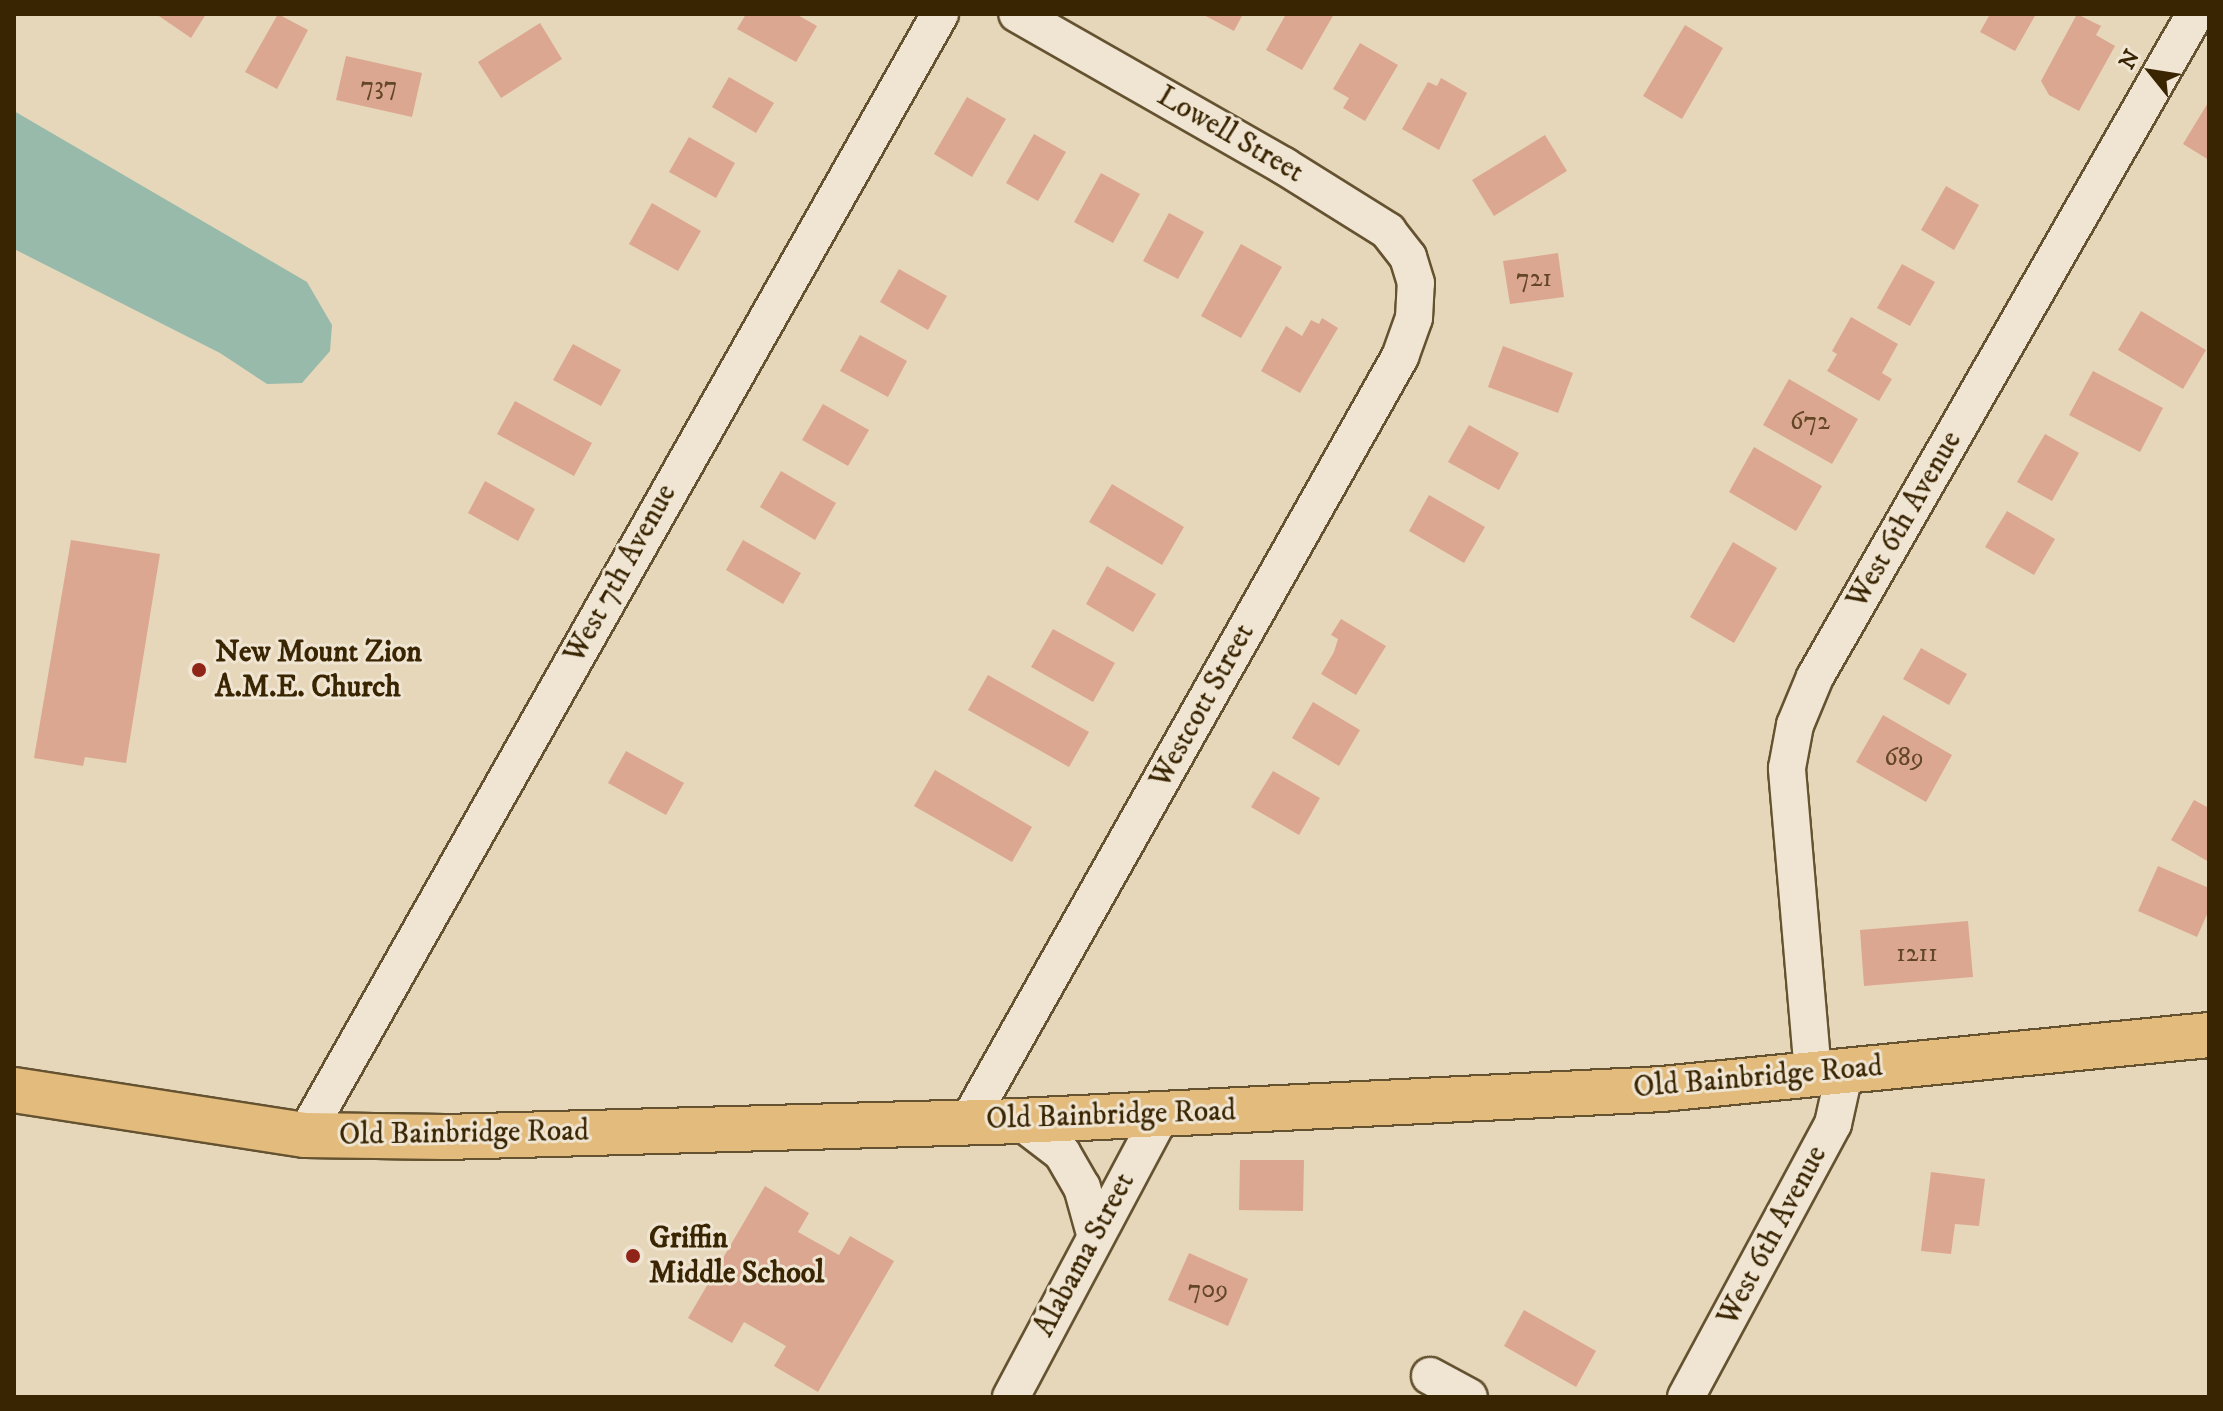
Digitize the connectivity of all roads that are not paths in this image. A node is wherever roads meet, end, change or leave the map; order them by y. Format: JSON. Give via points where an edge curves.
{"nodes":[{"id":1,"x":940,"y":14,"type":"edge"},
{"id":2,"x":1017,"y":14,"type":"edge"},
{"id":3,"x":2195,"y":14,"type":"edge"},
{"id":4,"x":1416,"y":283,"type":"joint"},
{"id":5,"x":2209,"y":1035,"type":"edge"},
{"id":6,"x":1829,"y":1072,"type":"junction"},
{"id":7,"x":14,"y":1090,"type":"edge"},
{"id":8,"x":1161,"y":1115,"type":"junction"},
{"id":9,"x":1020,"y":1121,"type":"junction"},
{"id":10,"x":968,"y":1122,"type":"junction"},
{"id":11,"x":305,"y":1135,"type":"junction"},
{"id":12,"x":1095,"y":1234,"type":"junction"},
{"id":13,"x":1430,"y":1376,"type":"dead end"},
{"id":14,"x":1011,"y":1397,"type":"edge"},
{"id":15,"x":1469,"y":1397,"type":"edge"},
{"id":16,"x":1686,"y":1397,"type":"edge"}],
"edges":[{"from":1,"to":11,"type":"street","name":"West 7th Avenue"},
{"from":2,"to":4,"type":"street","name":"Lowell Street","via":[[1388,231],[1408,257]]},
{"from":3,"to":6,"type":"street","name":"West 6th Avenue","via":[[1815,677],[1795,725],[1787,768]]},
{"from":4,"to":10,"type":"street","name":"Westcott Street","via":[[1414,318],[1400,357]]},
{"from":5,"to":6,"type":"main road","name":"Old Bainbridge Road"},
{"from":6,"to":8,"type":"main road","name":"Old Bainbridge Road","via":[[1662,1089]]},
{"from":6,"to":16,"type":"street","name":"West 6th Avenue","via":[[1833,1124]]},
{"from":7,"to":11,"type":"main road","name":"Old Bainbridge Road"},
{"from":8,"to":9,"type":"main road","name":"Old Bainbridge Road"},
{"from":8,"to":12,"type":"street","name":"Alabama Street"},
{"from":9,"to":10,"type":"main road","name":"Old Bainbridge Road"},
{"from":9,"to":12,"type":"street","via":[[1062,1153],[1082,1187]]},
{"from":10,"to":11,"type":"main road","name":"Old Bainbridge Road","via":[[445,1137]]},
{"from":12,"to":14,"type":"street","name":"Alabama Street"},
{"from":13,"to":15,"type":"street"}]}
